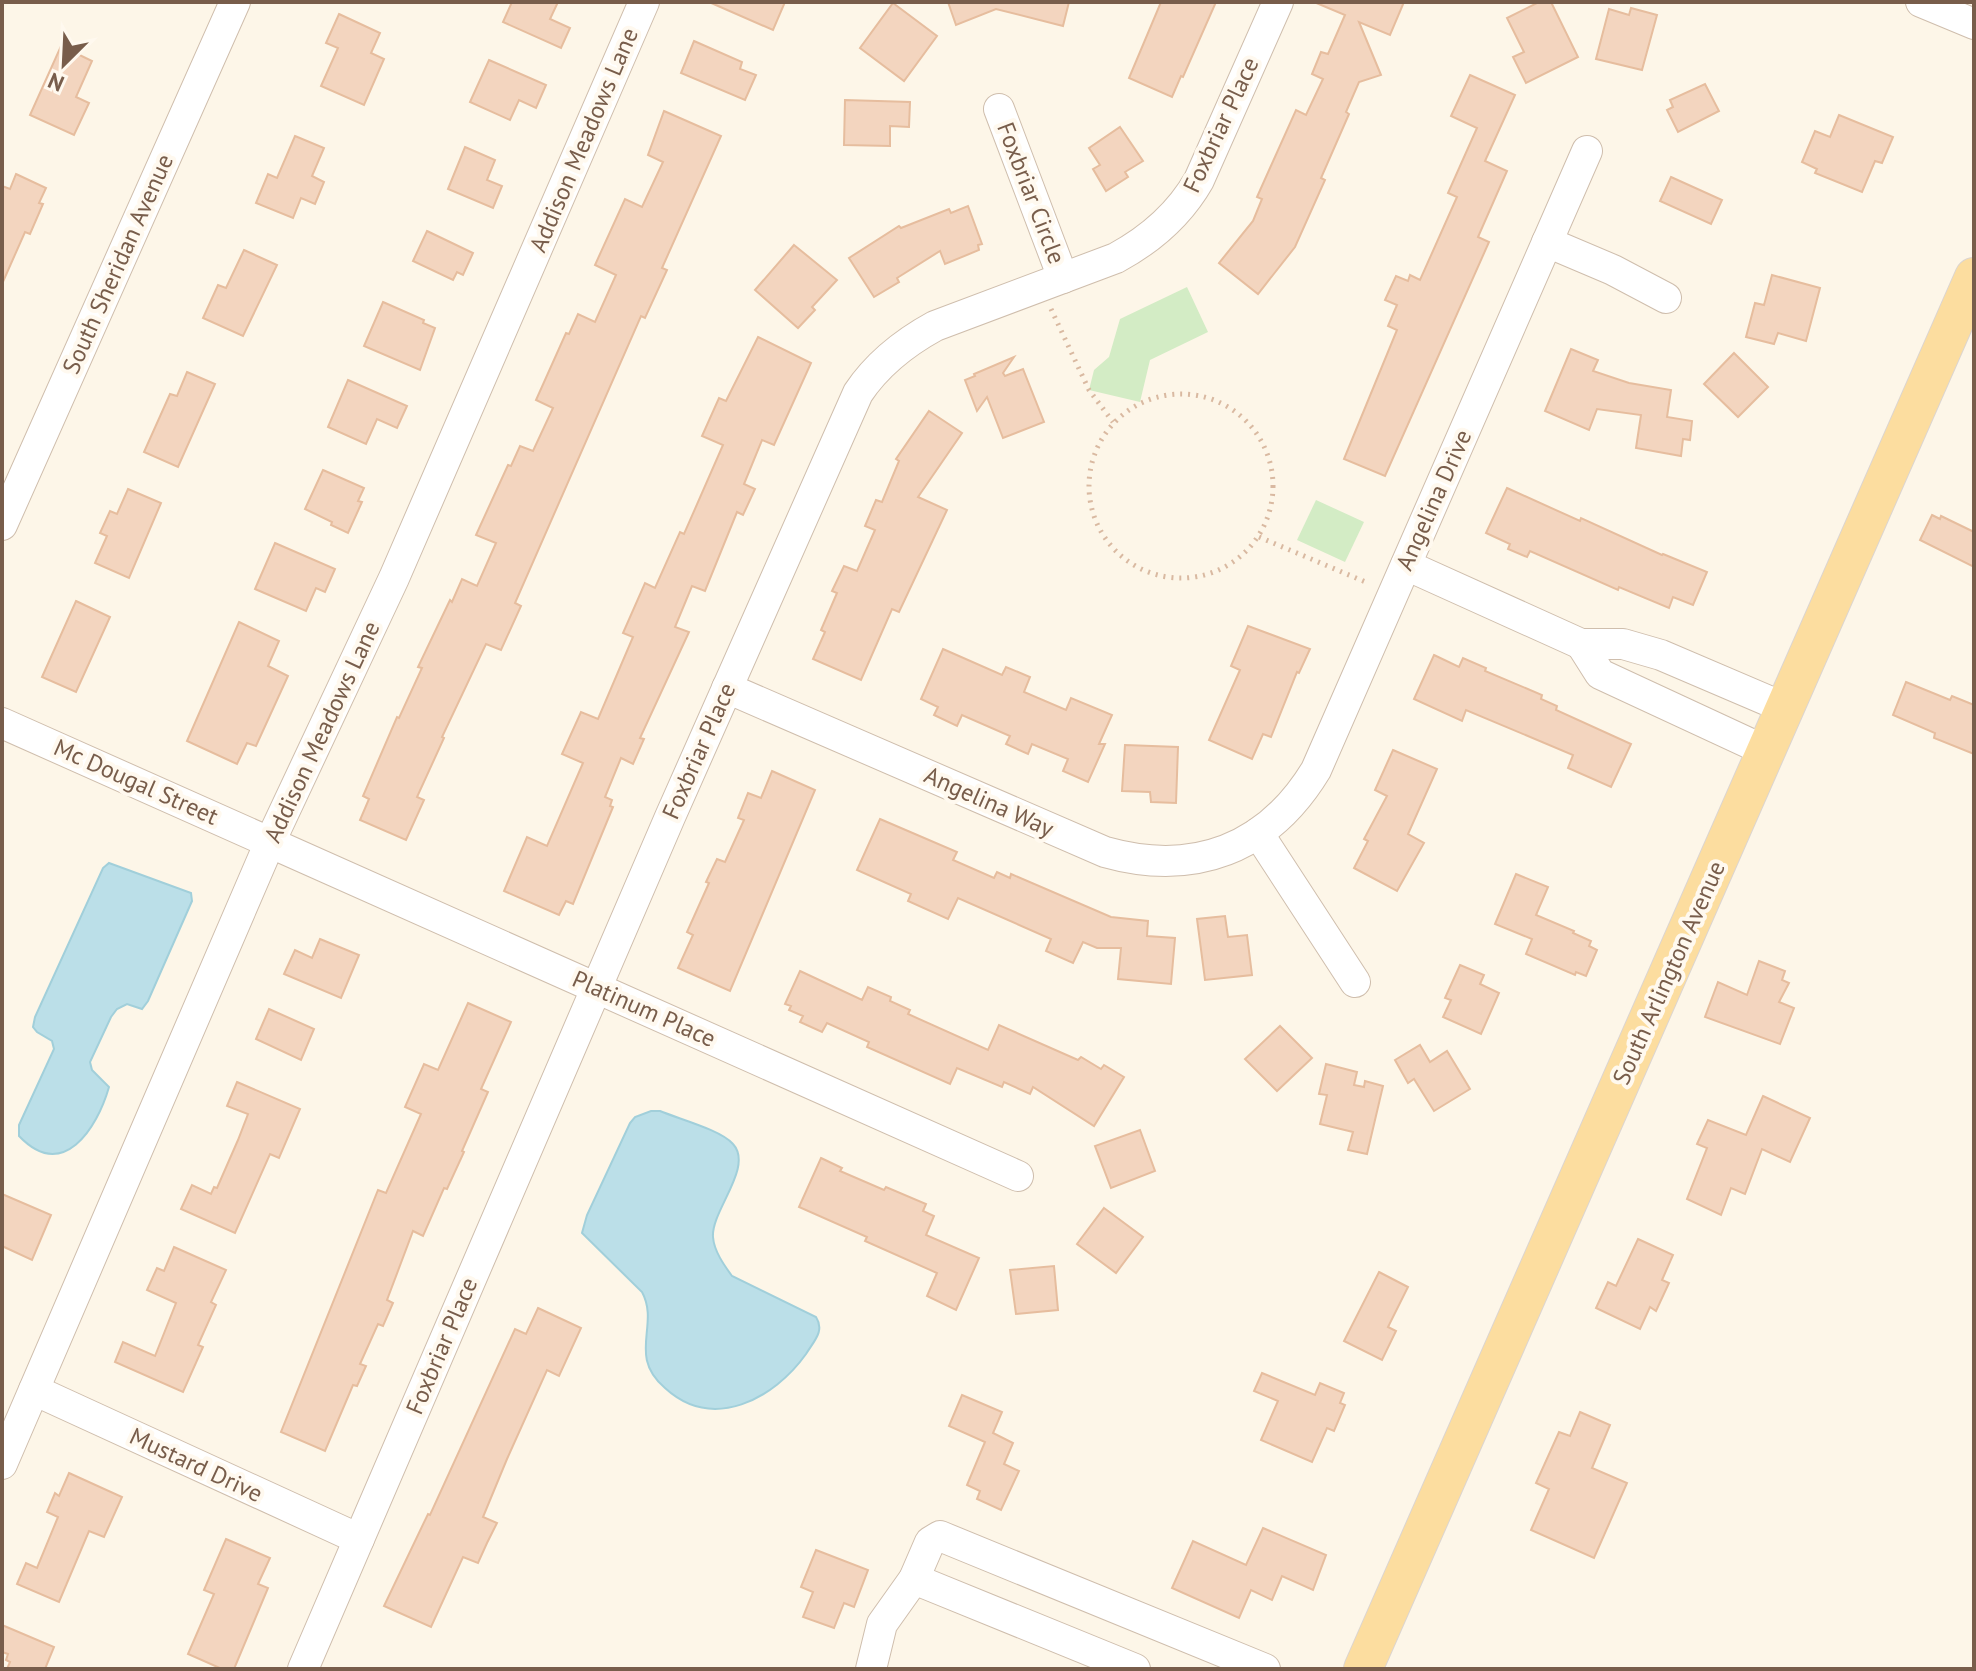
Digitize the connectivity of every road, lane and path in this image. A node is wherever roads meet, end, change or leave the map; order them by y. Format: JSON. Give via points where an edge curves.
{"nodes":[{"id":1,"x":235,"y":2,"type":"edge"},
{"id":2,"x":644,"y":2,"type":"edge"},
{"id":3,"x":1278,"y":2,"type":"edge"},
{"id":4,"x":1921,"y":2,"type":"edge"},
{"id":5,"x":1974,"y":24,"type":"edge"},
{"id":6,"x":999,"y":109,"type":"dead end"},
{"id":7,"x":1587,"y":151,"type":"dead end"},
{"id":8,"x":1547,"y":242,"type":"junction"},
{"id":9,"x":1974,"y":277,"type":"edge"},
{"id":10,"x":1052,"y":282,"type":"junction"},
{"id":11,"x":1666,"y":298,"type":"dead end"},
{"id":12,"x":1113,"y":422,"type":"junction"},
{"id":13,"x":2,"y":525,"type":"edge"},
{"id":14,"x":1259,"y":537,"type":"junction"},
{"id":15,"x":1406,"y":565,"type":"junction"},
{"id":16,"x":1393,"y":593,"type":"junction"},
{"id":17,"x":1581,"y":644,"type":"junction"},
{"id":18,"x":727,"y":688,"type":"junction"},
{"id":19,"x":1785,"y":708,"type":"junction"},
{"id":20,"x":2,"y":723,"type":"edge"},
{"id":21,"x":1766,"y":751,"type":"junction"},
{"id":22,"x":1258,"y":833,"type":"junction"},
{"id":23,"x":270,"y":842,"type":"junction"},
{"id":24,"x":1355,"y":982,"type":"dead end"},
{"id":25,"x":597,"y":988,"type":"junction"},
{"id":26,"x":1018,"y":1176,"type":"dead end"},
{"id":27,"x":34,"y":1390,"type":"junction"},
{"id":28,"x":2,"y":1464,"type":"edge"},
{"id":29,"x":359,"y":1539,"type":"junction"},
{"id":30,"x":914,"y":1579,"type":"junction"},
{"id":31,"x":1370,"y":1667,"type":"edge"},
{"id":32,"x":303,"y":1669,"type":"edge"},
{"id":33,"x":871,"y":1669,"type":"edge"},
{"id":34,"x":1135,"y":1669,"type":"edge"},
{"id":35,"x":1265,"y":1669,"type":"edge"}],
"edges":[{"from":1,"to":13,"type":"street","name":"South Sheridan Avenue"},
{"from":2,"to":23,"type":"street","name":"Addison Meadows Lane","via":[[394,578]]},
{"from":3,"to":10,"type":"street","name":"Foxbriar Place","via":[[1204,170],[1177,213],[1116,258]]},
{"from":4,"to":5,"type":"street"},
{"from":6,"to":10,"type":"street","name":"Foxbriar Circle"},
{"from":7,"to":8,"type":"street","name":"Angelina Drive"},
{"from":8,"to":11,"type":"street"},
{"from":8,"to":15,"type":"street","name":"Angelina Drive"},
{"from":9,"to":19,"type":"main road","name":"South Arlington Avenue"},
{"from":10,"to":12,"type":"path","via":[[1089,390]]},
{"from":10,"to":18,"type":"street","name":"Foxbriar Place","via":[[919,335],[865,383]]},
{"from":12,"to":14,"type":"path","via":[[1137,404],[1166,394],[1197,395],[1226,405],[1249,424],[1266,449],[1274,479],[1271,509]]},
{"from":12,"to":14,"type":"path","via":[[1096,448],[1089,493],[1103,536],[1124,559],[1150,573],[1181,579],[1211,574],[1238,559]]},
{"from":14,"to":16,"type":"path"},
{"from":15,"to":16,"type":"street","name":"Angelina Drive"},
{"from":15,"to":17,"type":"street"},
{"from":16,"to":22,"type":"street","name":"Angelina Drive","via":[[1316,770],[1293,803]]},
{"from":17,"to":19,"type":"street","via":[[1623,644],[1661,655]]},
{"from":17,"to":21,"type":"street","via":[[1600,674]]},
{"from":18,"to":22,"type":"street","name":"Angelina Way","via":[[1116,855],[1143,862],[1197,859]]},
{"from":18,"to":25,"type":"street","name":"Foxbriar Place"},
{"from":19,"to":21,"type":"main road","name":"South Arlington Avenue"},
{"from":20,"to":23,"type":"street","name":"Mc Dougal Street"},
{"from":21,"to":31,"type":"main road","name":"South Arlington Avenue"},
{"from":22,"to":24,"type":"street"},
{"from":23,"to":25,"type":"street","name":"Platinum Place"},
{"from":23,"to":27,"type":"street","name":"Addison Meadows Lane"},
{"from":25,"to":26,"type":"street","name":"Platinum Place"},
{"from":25,"to":29,"type":"street","name":"Foxbriar Place"},
{"from":27,"to":28,"type":"street","name":"Addison Meadows Lane"},
{"from":27,"to":29,"type":"street","name":"Mustard Drive"},
{"from":29,"to":32,"type":"street","name":"Foxbriar Place"},
{"from":30,"to":33,"type":"street","via":[[882,1624]]},
{"from":30,"to":34,"type":"street"},
{"from":30,"to":35,"type":"street","via":[[930,1542],[940,1536]]}]}
